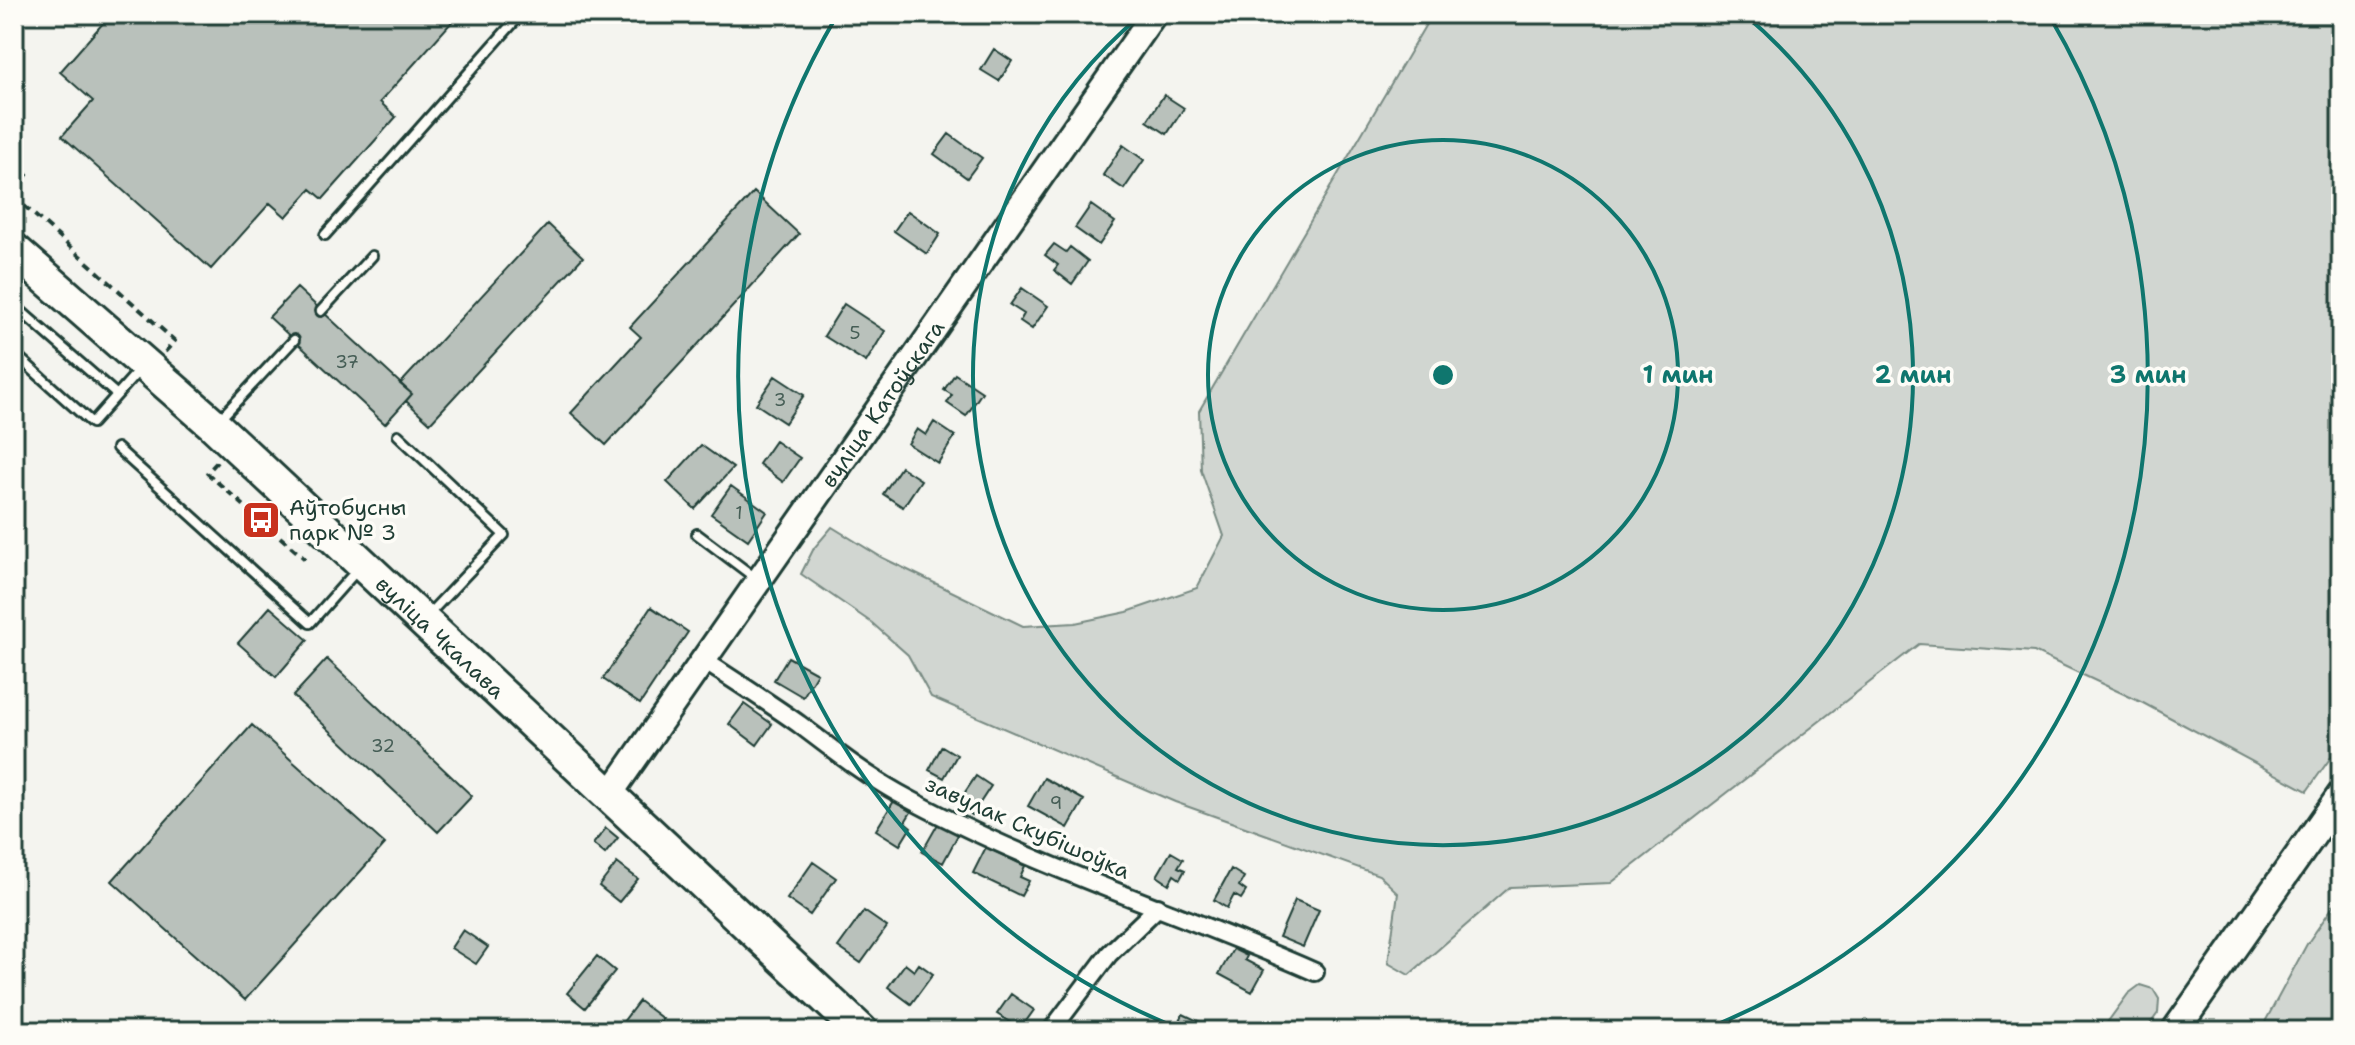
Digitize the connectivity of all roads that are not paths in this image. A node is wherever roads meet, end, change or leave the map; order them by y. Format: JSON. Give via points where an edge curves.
{"nodes":[{"id":1,"x":521,"y":14,"type":"edge"},
{"id":2,"x":1154,"y":14,"type":"edge"},
{"id":3,"x":325,"y":235,"type":"dead end"},
{"id":4,"x":14,"y":250,"type":"edge"},
{"id":5,"x":372,"y":256,"type":"dead end"},
{"id":6,"x":14,"y":305,"type":"edge"},
{"id":7,"x":321,"y":311,"type":"dead end"},
{"id":8,"x":294,"y":340,"type":"dead end"},
{"id":9,"x":14,"y":353,"type":"edge"},
{"id":10,"x":151,"y":362,"type":"junction"},
{"id":11,"x":117,"y":395,"type":"junction"},
{"id":12,"x":224,"y":434,"type":"junction"},
{"id":13,"x":398,"y":435,"type":"dead end"},
{"id":14,"x":117,"y":448,"type":"dead end"},
{"id":15,"x":697,"y":534,"type":"dead end"},
{"id":16,"x":363,"y":563,"type":"junction"},
{"id":17,"x":759,"y":580,"type":"junction"},
{"id":18,"x":423,"y":620,"type":"junction"},
{"id":19,"x":703,"y":660,"type":"junction"},
{"id":20,"x":610,"y":794,"type":"junction"},
{"id":21,"x":2341,"y":795,"type":"edge"},
{"id":22,"x":1158,"y":907,"type":"junction"},
{"id":23,"x":1315,"y":972,"type":"dead end"},
{"id":24,"x":861,"y":1031,"type":"edge"},
{"id":25,"x":1051,"y":1031,"type":"edge"},
{"id":26,"x":2175,"y":1031,"type":"edge"}],
"edges":[{"from":1,"to":3,"type":"lane"},
{"from":2,"to":17,"type":"main road","name":"вуліца Катоўскага"},
{"from":4,"to":10,"type":"highway","name":"вуліца Чкалава"},
{"from":5,"to":7,"type":"lane"},
{"from":6,"to":11,"type":"lane"},
{"from":8,"to":12,"type":"lane"},
{"from":9,"to":11,"type":"lane","via":[[92,423]]},
{"from":10,"to":11,"type":"lane"},
{"from":10,"to":12,"type":"highway","name":"вуліца Чкалава"},
{"from":12,"to":16,"type":"highway","name":"вуліца Чкалава"},
{"from":13,"to":18,"type":"lane","via":[[504,535]]},
{"from":14,"to":16,"type":"lane","via":[[310,623]]},
{"from":15,"to":17,"type":"lane"},
{"from":16,"to":18,"type":"highway","name":"вуліца Чкалава"},
{"from":17,"to":19,"type":"main road","name":"вуліца Катоўскага"},
{"from":18,"to":20,"type":"highway","name":"вуліца Чкалава"},
{"from":19,"to":20,"type":"main road","name":"вуліца Катоўскага"},
{"from":19,"to":22,"type":"street","name":"завулак Скубішоўка","via":[[896,792],[973,831]]},
{"from":20,"to":24,"type":"highway","name":"вуліца Чкалава"},
{"from":21,"to":26,"type":"main road"},
{"from":22,"to":23,"type":"street","name":"завулак Скубішоўка"},
{"from":22,"to":25,"type":"street","via":[[1109,954]]}]}
